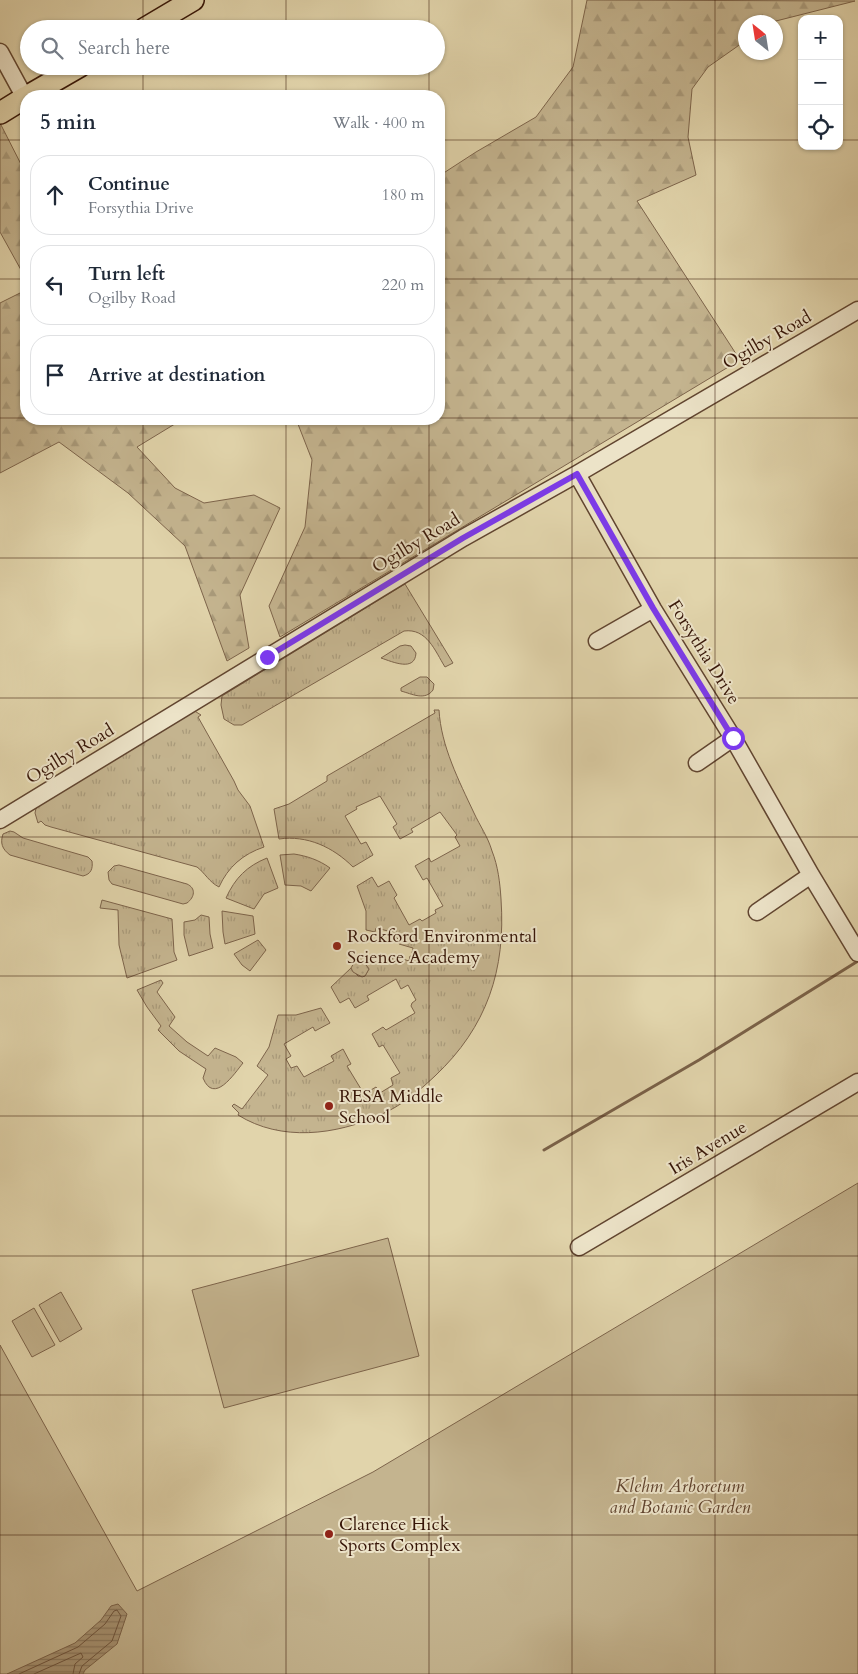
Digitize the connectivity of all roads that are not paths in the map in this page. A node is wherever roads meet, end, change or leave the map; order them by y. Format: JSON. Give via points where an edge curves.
{"nodes":[{"id":1,"x":193,"y":0,"type":"edge"},
{"id":2,"x":159,"y":20,"type":"edge"},
{"id":3,"x":0,"y":52,"type":"edge"},
{"id":4,"x":65,"y":75,"type":"edge"},
{"id":5,"x":23,"y":90,"type":"edge"},
{"id":6,"x":39,"y":90,"type":"edge"},
{"id":7,"x":20,"y":101,"type":"edge"},
{"id":8,"x":0,"y":113,"type":"edge"},
{"id":9,"x":858,"y":310,"type":"edge"},
{"id":10,"x":577,"y":474,"type":"junction"},
{"id":11,"x":653,"y":608,"type":"junction"},
{"id":12,"x":597,"y":641,"type":"dead end"},
{"id":13,"x":733,"y":738,"type":"junction"},
{"id":14,"x":697,"y":763,"type":"dead end"},
{"id":15,"x":0,"y":820,"type":"edge"},
{"id":16,"x":811,"y":875,"type":"junction"},
{"id":17,"x":757,"y":912,"type":"dead end"},
{"id":18,"x":858,"y":953,"type":"edge"},
{"id":19,"x":858,"y":1082,"type":"edge"},
{"id":20,"x":579,"y":1247,"type":"dead end"}],
"edges":[{"from":1,"to":2,"type":"main road"},
{"from":3,"to":5,"type":"street"},
{"from":4,"to":6,"type":"main road"},
{"from":7,"to":8,"type":"main road"},
{"from":9,"to":10,"type":"street","name":"Ogilby Road"},
{"from":10,"to":11,"type":"street","name":"Forsythia Drive"},
{"from":10,"to":15,"type":"street","name":"Ogilby Road","via":[[463,538]]},
{"from":11,"to":12,"type":"street"},
{"from":11,"to":13,"type":"street","name":"Forsythia Drive"},
{"from":13,"to":14,"type":"street"},
{"from":13,"to":16,"type":"street","name":"Forsythia Drive"},
{"from":16,"to":17,"type":"street"},
{"from":16,"to":18,"type":"street","name":"Forsythia Drive"},
{"from":19,"to":20,"type":"street","name":"Iris Avenue"}]}
